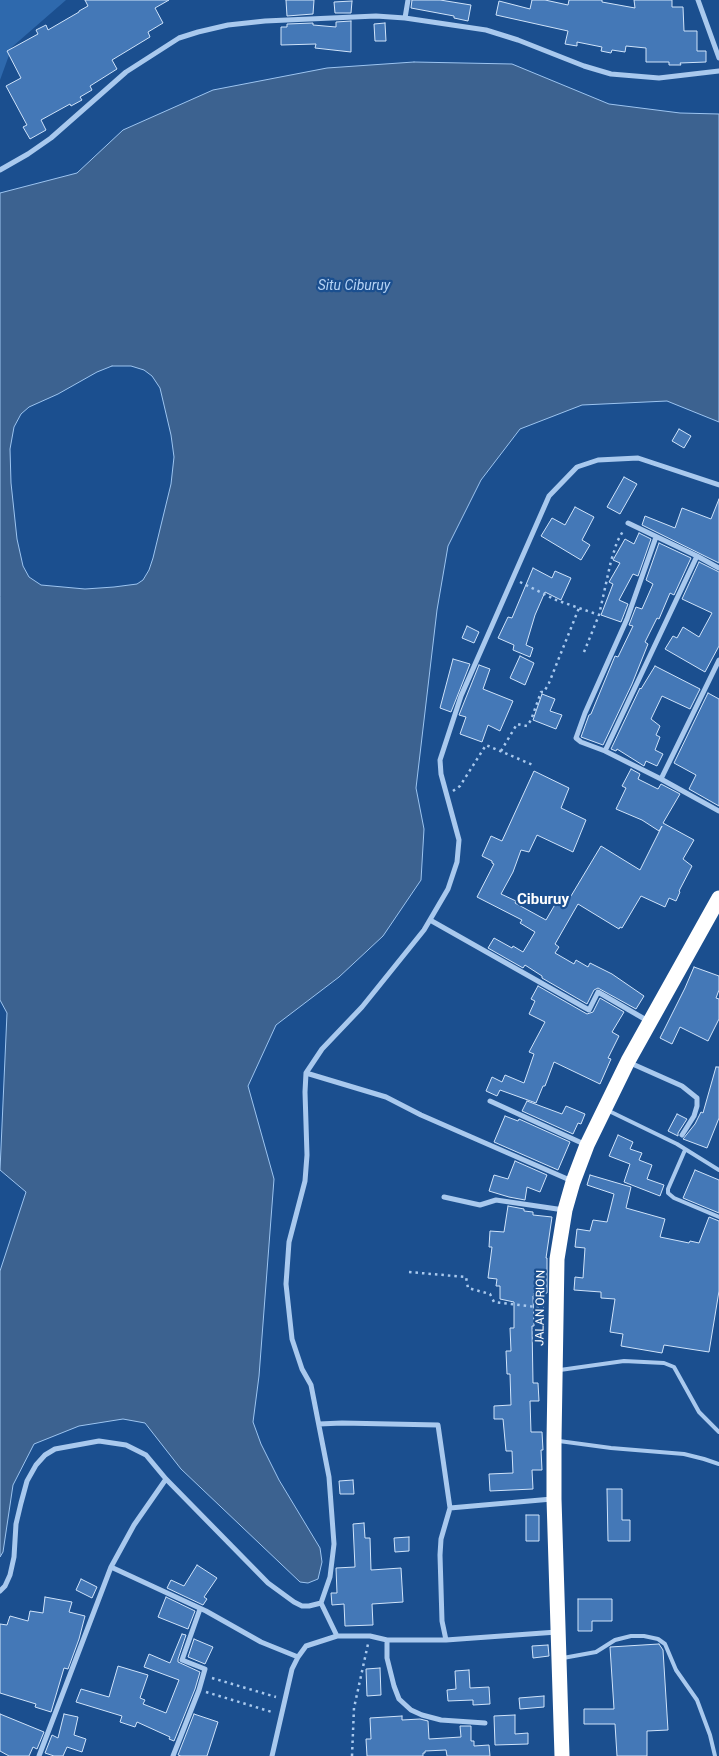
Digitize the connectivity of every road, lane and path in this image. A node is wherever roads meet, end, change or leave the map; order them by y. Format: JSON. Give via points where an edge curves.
{"nodes":[{"id":1,"x":408,"y":0,"type":"edge"},
{"id":2,"x":698,"y":0,"type":"edge"},
{"id":3,"x":405,"y":18,"type":"junction"},
{"id":4,"x":719,"y":58,"type":"edge"},
{"id":5,"x":719,"y":71,"type":"edge"},
{"id":6,"x":0,"y":170,"type":"edge"},
{"id":7,"x":719,"y":485,"type":"edge"},
{"id":8,"x":628,"y":523,"type":"joint"},
{"id":9,"x":656,"y":537,"type":"junction"},
{"id":10,"x":697,"y":556,"type":"junction"},
{"id":11,"x":719,"y":568,"type":"edge"},
{"id":12,"x":513,"y":579,"type":"junction"},
{"id":13,"x":579,"y":608,"type":"junction"},
{"id":14,"x":599,"y":615,"type":"junction"},
{"id":15,"x":584,"y":652,"type":"dead end"},
{"id":16,"x":719,"y":660,"type":"edge"},
{"id":17,"x":501,"y":751,"type":"junction"},
{"id":18,"x":605,"y":751,"type":"junction"},
{"id":19,"x":532,"y":765,"type":"dead end"},
{"id":20,"x":661,"y":779,"type":"junction"},
{"id":21,"x":447,"y":795,"type":"junction"},
{"id":22,"x":719,"y":811,"type":"edge"},
{"id":23,"x":718,"y":901,"type":"edge"},
{"id":24,"x":430,"y":920,"type":"junction"},
{"id":25,"x":650,"y":1022,"type":"junction"},
{"id":26,"x":628,"y":1061,"type":"junction"},
{"id":27,"x":306,"y":1073,"type":"junction"},
{"id":28,"x":490,"y":1101,"type":"dead end"},
{"id":29,"x":605,"y":1109,"type":"junction"},
{"id":30,"x":682,"y":1135,"type":"dead end"},
{"id":31,"x":587,"y":1145,"type":"junction"},
{"id":32,"x":685,"y":1150,"type":"junction"},
{"id":33,"x":719,"y":1170,"type":"edge"},
{"id":34,"x":573,"y":1182,"type":"junction"},
{"id":35,"x":444,"y":1197,"type":"dead end"},
{"id":36,"x":565,"y":1210,"type":"junction"},
{"id":37,"x":719,"y":1217,"type":"edge"},
{"id":38,"x":409,"y":1272,"type":"dead end"},
{"id":39,"x":556,"y":1310,"type":"junction"},
{"id":40,"x":556,"y":1371,"type":"junction"},
{"id":41,"x":319,"y":1424,"type":"junction"},
{"id":42,"x":719,"y":1432,"type":"edge"},
{"id":43,"x":554,"y":1440,"type":"junction"},
{"id":44,"x":719,"y":1464,"type":"edge"},
{"id":45,"x":166,"y":1479,"type":"junction"},
{"id":46,"x":554,"y":1499,"type":"junction"},
{"id":47,"x":450,"y":1508,"type":"junction"},
{"id":48,"x":111,"y":1567,"type":"junction"},
{"id":49,"x":0,"y":1591,"type":"edge"},
{"id":50,"x":322,"y":1602,"type":"junction"},
{"id":51,"x":200,"y":1609,"type":"junction"},
{"id":52,"x":558,"y":1632,"type":"junction"},
{"id":53,"x":337,"y":1636,"type":"junction"},
{"id":54,"x":370,"y":1636,"type":"junction"},
{"id":55,"x":387,"y":1640,"type":"junction"},
{"id":56,"x":446,"y":1640,"type":"junction"},
{"id":57,"x":298,"y":1657,"type":"junction"},
{"id":58,"x":558,"y":1659,"type":"junction"},
{"id":59,"x":203,"y":1675,"type":"junction"},
{"id":60,"x":199,"y":1690,"type":"junction"},
{"id":61,"x":284,"y":1700,"type":"junction"},
{"id":62,"x":281,"y":1714,"type":"junction"},
{"id":63,"x":485,"y":1723,"type":"dead end"},
{"id":64,"x":38,"y":1756,"type":"edge"},
{"id":65,"x":173,"y":1756,"type":"edge"},
{"id":66,"x":272,"y":1756,"type":"edge"},
{"id":67,"x":352,"y":1756,"type":"edge"},
{"id":68,"x":562,"y":1756,"type":"edge"},
{"id":69,"x":715,"y":1756,"type":"edge"}],
"edges":[{"from":1,"to":3,"type":"street"},
{"from":2,"to":4,"type":"street"},
{"from":3,"to":5,"type":"street","via":[[486,30],[611,74],[659,78]]},
{"from":3,"to":6,"type":"street","via":[[376,16],[265,21],[221,27],[179,38],[126,72],[51,138]]},
{"from":7,"to":12,"type":"street","via":[[638,458],[598,460],[577,467],[549,496]]},
{"from":8,"to":9,"type":"street"},
{"from":8,"to":14,"type":"path","via":[[612,561]]},
{"from":9,"to":10,"type":"street"},
{"from":9,"to":18,"type":"street","via":[[628,619],[576,737],[576,740]]},
{"from":10,"to":11,"type":"street"},
{"from":10,"to":18,"type":"street"},
{"from":12,"to":13,"type":"path"},
{"from":12,"to":21,"type":"street","via":[[461,696],[440,760]]},
{"from":13,"to":14,"type":"path"},
{"from":13,"to":17,"type":"path","via":[[531,720],[527,726],[517,724]]},
{"from":14,"to":15,"type":"path"},
{"from":16,"to":20,"type":"street"},
{"from":17,"to":19,"type":"path"},
{"from":17,"to":21,"type":"path","via":[[486,744],[460,786]]},
{"from":18,"to":20,"type":"street"},
{"from":20,"to":22,"type":"street"},
{"from":21,"to":24,"type":"street","via":[[459,840],[457,862],[448,889]]},
{"from":23,"to":25,"type":"highway","name":"JALAN ORION"},
{"from":24,"to":25,"type":"street","via":[[589,1010],[598,992]]},
{"from":24,"to":27,"type":"street","via":[[362,1007],[322,1049]]},
{"from":25,"to":26,"type":"highway","name":"JALAN ORION"},
{"from":26,"to":29,"type":"highway","name":"JALAN ORION"},
{"from":26,"to":30,"type":"street","via":[[682,1086],[697,1098],[694,1116]]},
{"from":27,"to":34,"type":"street","via":[[386,1097]]},
{"from":27,"to":41,"type":"street","via":[[308,1155],[305,1181],[288,1242],[286,1284],[292,1339],[311,1386]]},
{"from":28,"to":31,"type":"street"},
{"from":29,"to":31,"type":"highway","name":"JALAN ORION"},
{"from":29,"to":32,"type":"lane"},
{"from":31,"to":34,"type":"highway","name":"JALAN ORION"},
{"from":32,"to":33,"type":"lane"},
{"from":32,"to":37,"type":"lane","via":[[668,1193]]},
{"from":34,"to":36,"type":"highway","name":"JALAN ORION"},
{"from":35,"to":36,"type":"street","via":[[480,1205],[496,1200]]},
{"from":36,"to":39,"type":"highway","name":"JALAN ORION","via":[[557,1259]]},
{"from":38,"to":39,"type":"path","via":[[466,1277],[468,1288],[490,1294],[494,1302]]},
{"from":39,"to":40,"type":"highway","name":"JALAN ORION"},
{"from":40,"to":42,"type":"lane","via":[[624,1361],[664,1362],[674,1367],[699,1412]]},
{"from":40,"to":43,"type":"highway","name":"JALAN ORION"},
{"from":41,"to":47,"type":"street","via":[[438,1426]]},
{"from":41,"to":50,"type":"street","via":[[329,1477],[334,1544],[330,1577]]},
{"from":43,"to":44,"type":"lane","via":[[684,1454]]},
{"from":43,"to":46,"type":"highway","name":"JALAN ORION"},
{"from":45,"to":48,"type":"street","via":[[134,1525]]},
{"from":45,"to":49,"type":"street","via":[[146,1456],[126,1445],[99,1441],[74,1444],[45,1455],[27,1481],[16,1524],[10,1575]]},
{"from":45,"to":50,"type":"street","via":[[268,1583],[302,1606]]},
{"from":46,"to":47,"type":"street"},
{"from":46,"to":52,"type":"highway","name":"JALAN ORION"},
{"from":47,"to":56,"type":"street","via":[[440,1555],[442,1621]]},
{"from":48,"to":51,"type":"street"},
{"from":48,"to":64,"type":"street"},
{"from":50,"to":53,"type":"street"},
{"from":51,"to":57,"type":"street","via":[[261,1642]]},
{"from":51,"to":59,"type":"street","via":[[182,1660],[205,1669]]},
{"from":52,"to":56,"type":"street"},
{"from":52,"to":58,"type":"highway","name":"JALAN ORION"},
{"from":53,"to":54,"type":"street"},
{"from":53,"to":57,"type":"street","via":[[306,1646]]},
{"from":54,"to":55,"type":"street"},
{"from":54,"to":67,"type":"path","via":[[354,1708]]},
{"from":55,"to":56,"type":"street"},
{"from":55,"to":63,"type":"street","via":[[387,1658],[394,1686],[399,1699],[411,1710],[442,1720]]},
{"from":57,"to":61,"type":"street"},
{"from":58,"to":68,"type":"highway","name":"JALAN ORION"},
{"from":58,"to":69,"type":"lane","via":[[596,1652],[615,1640],[631,1636],[658,1639],[665,1644],[676,1670],[697,1700]]},
{"from":59,"to":60,"type":"street"},
{"from":59,"to":61,"type":"path"},
{"from":60,"to":62,"type":"path"},
{"from":60,"to":65,"type":"street"},
{"from":61,"to":62,"type":"street"},
{"from":62,"to":66,"type":"street"}]}
